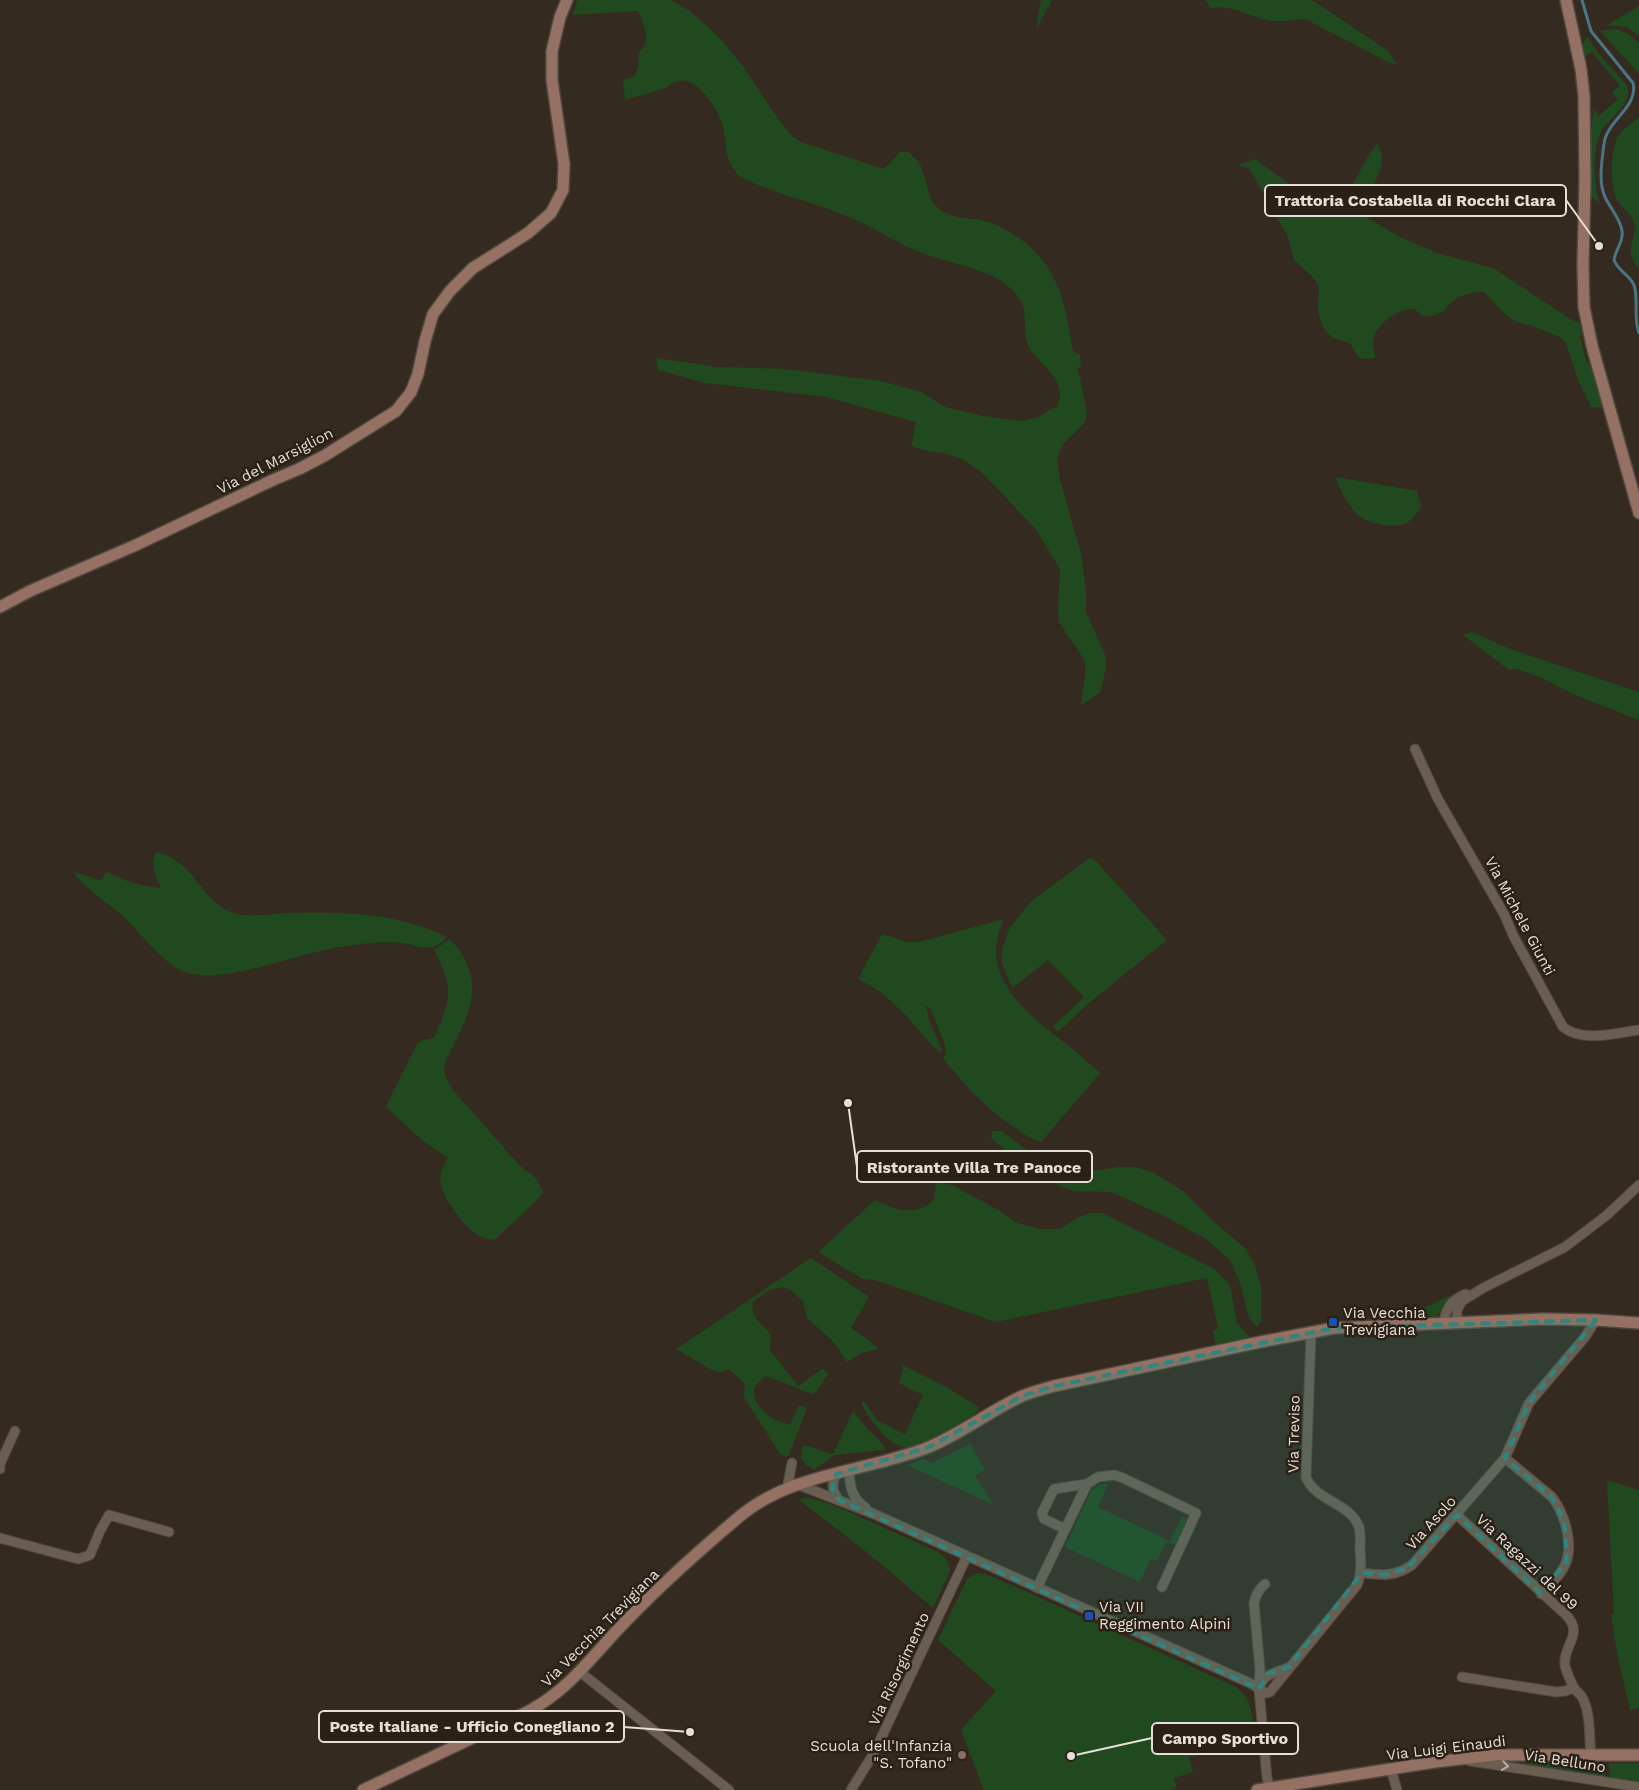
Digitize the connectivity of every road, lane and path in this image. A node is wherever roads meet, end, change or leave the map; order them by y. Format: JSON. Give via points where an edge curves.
{"nodes":[{"id":1,"x":567,"y":0,"type":"edge"},
{"id":2,"x":1566,"y":0,"type":"edge"},
{"id":3,"x":1639,"y":513,"type":"edge"},
{"id":4,"x":0,"y":607,"type":"edge"},
{"id":5,"x":1415,"y":749,"type":"dead end"},
{"id":6,"x":1639,"y":1030,"type":"edge"},
{"id":7,"x":1639,"y":1185,"type":"edge"},
{"id":8,"x":1483,"y":1288,"type":"junction"},
{"id":9,"x":1596,"y":1320,"type":"junction"},
{"id":10,"x":1456,"y":1322,"type":"junction"},
{"id":11,"x":1444,"y":1323,"type":"junction"},
{"id":12,"x":1639,"y":1323,"type":"edge"},
{"id":13,"x":1311,"y":1332,"type":"junction"},
{"id":14,"x":15,"y":1431,"type":"dead end"},
{"id":15,"x":1505,"y":1458,"type":"junction"},
{"id":16,"x":792,"y":1463,"type":"dead end"},
{"id":17,"x":0,"y":1468,"type":"edge"},
{"id":18,"x":850,"y":1470,"type":"junction"},
{"id":19,"x":836,"y":1474,"type":"junction"},
{"id":20,"x":1087,"y":1484,"type":"junction"},
{"id":21,"x":799,"y":1485,"type":"junction"},
{"id":22,"x":787,"y":1489,"type":"junction"},
{"id":23,"x":839,"y":1500,"type":"junction"},
{"id":24,"x":874,"y":1514,"type":"junction"},
{"id":25,"x":1456,"y":1515,"type":"junction"},
{"id":26,"x":1065,"y":1529,"type":"junction"},
{"id":27,"x":169,"y":1532,"type":"dead end"},
{"id":28,"x":0,"y":1538,"type":"edge"},
{"id":29,"x":967,"y":1556,"type":"junction"},
{"id":30,"x":1361,"y":1573,"type":"junction"},
{"id":31,"x":1265,"y":1584,"type":"dead end"},
{"id":32,"x":1162,"y":1587,"type":"dead end"},
{"id":33,"x":1037,"y":1588,"type":"junction"},
{"id":34,"x":1541,"y":1594,"type":"junction"},
{"id":35,"x":1289,"y":1667,"type":"junction"},
{"id":36,"x":580,"y":1672,"type":"junction"},
{"id":37,"x":1462,"y":1677,"type":"dead end"},
{"id":38,"x":1574,"y":1688,"type":"junction"},
{"id":39,"x":1261,"y":1694,"type":"junction"},
{"id":40,"x":1591,"y":1755,"type":"junction"},
{"id":41,"x":1639,"y":1755,"type":"edge"},
{"id":42,"x":1457,"y":1759,"type":"junction"},
{"id":43,"x":1391,"y":1769,"type":"junction"},
{"id":44,"x":1639,"y":1787,"type":"edge"},
{"id":45,"x":367,"y":1789,"type":"edge"},
{"id":46,"x":1270,"y":1789,"type":"edge"},
{"id":47,"x":729,"y":1790,"type":"edge"},
{"id":48,"x":851,"y":1790,"type":"edge"},
{"id":49,"x":1257,"y":1790,"type":"edge"},
{"id":50,"x":1398,"y":1790,"type":"edge"}],
"edges":[{"from":1,"to":4,"type":"street","name":"Via del Marsiglion","via":[[552,50],[552,80],[564,164],[563,190],[551,213],[528,233],[473,268],[450,291],[433,314],[418,374],[411,392],[396,411],[299,469],[30,590]]},
{"from":2,"to":3,"type":"street","via":[[1584,96],[1584,307]]},
{"from":5,"to":6,"type":"street","name":"Via Michele Giunti","via":[[1438,799],[1504,914],[1563,1027],[1584,1036]]},
{"from":7,"to":8,"type":"street","via":[[1608,1215],[1565,1247]]},
{"from":8,"to":10,"type":"street","via":[[1462,1301]]},
{"from":8,"to":11,"type":"street","via":[[1456,1298],[1444,1317]]},
{"from":9,"to":10,"type":"street","name":"Via Vecchia Trevigiana"},
{"from":9,"to":12,"type":"street","name":"Via Vecchia Trevigiana"},
{"from":9,"to":15,"type":"street","name":"Via Asolo","via":[[1529,1403]]},
{"from":10,"to":11,"type":"street","name":"Via Vecchia Trevigiana"},
{"from":11,"to":13,"type":"street","name":"Via Vecchia Trevigiana"},
{"from":13,"to":18,"type":"street","name":"Via Vecchia Trevigiana","via":[[1038,1390],[929,1447]]},
{"from":13,"to":30,"type":"street","name":"Via Treviso","via":[[1306,1478],[1315,1491],[1349,1514],[1358,1525]]},
{"from":14,"to":17,"type":"street"},
{"from":15,"to":25,"type":"street","name":"Via Asolo"},
{"from":15,"to":34,"type":"street","via":[[1552,1497],[1564,1520],[1567,1560]]},
{"from":16,"to":22,"type":"street"},
{"from":18,"to":19,"type":"street","name":"Via Vecchia Trevigiana"},
{"from":18,"to":24,"type":"street","via":[[850,1487],[855,1499]]},
{"from":19,"to":21,"type":"street","name":"Via Vecchia Trevigiana"},
{"from":19,"to":23,"type":"street","via":[[832,1489]]},
{"from":20,"to":26,"type":"street"},
{"from":20,"to":26,"type":"street","via":[[1054,1489],[1042,1513],[1044,1519]]},
{"from":20,"to":32,"type":"street","via":[[1098,1477],[1114,1475],[1196,1512]]},
{"from":21,"to":22,"type":"street","name":"Via Vecchia Trevigiana"},
{"from":21,"to":23,"type":"street"},
{"from":22,"to":36,"type":"street","name":"Via Vecchia Trevigiana","via":[[740,1516],[627,1619]]},
{"from":23,"to":24,"type":"street"},
{"from":24,"to":29,"type":"street"},
{"from":25,"to":30,"type":"street","name":"Via Asolo","via":[[1406,1570],[1384,1575]]},
{"from":25,"to":34,"type":"street","name":"Via Ragazzi del 99"},
{"from":26,"to":33,"type":"street"},
{"from":27,"to":28,"type":"street","via":[[109,1515],[90,1555],[78,1559]]},
{"from":29,"to":33,"type":"street"},
{"from":29,"to":48,"type":"street","name":"Via Risorgimento","via":[[874,1753]]},
{"from":30,"to":35,"type":"street","via":[[1357,1584]]},
{"from":31,"to":39,"type":"street","via":[[1255,1596],[1254,1604]]},
{"from":33,"to":39,"type":"street","via":[[1254,1685]]},
{"from":34,"to":38,"type":"street","name":"Via Ragazzi del 99","via":[[1573,1625],[1565,1666]]},
{"from":35,"to":39,"type":"street","via":[[1270,1692]]},
{"from":35,"to":39,"type":"street","via":[[1262,1679]]},
{"from":36,"to":45,"type":"street","name":"Via Vecchia Trevigiana","via":[[533,1709]]},
{"from":36,"to":47,"type":"street"},
{"from":37,"to":38,"type":"street","via":[[1556,1692]]},
{"from":38,"to":40,"type":"street","name":"Via Ragazzi del 99","via":[[1585,1706]]},
{"from":39,"to":46,"type":"street"},
{"from":40,"to":41,"type":"street","name":"Via Luigi Einaudi"},
{"from":40,"to":42,"type":"street","name":"Via Luigi Einaudi","via":[[1502,1755]]},
{"from":42,"to":43,"type":"street","name":"Via Luigi Einaudi"},
{"from":42,"to":44,"type":"street","name":"Via Belluno","one_way":true},
{"from":43,"to":46,"type":"street","name":"Via Luigi Einaudi"},
{"from":43,"to":50,"type":"street"},
{"from":46,"to":49,"type":"street","name":"Via Luigi Einaudi"}]}
